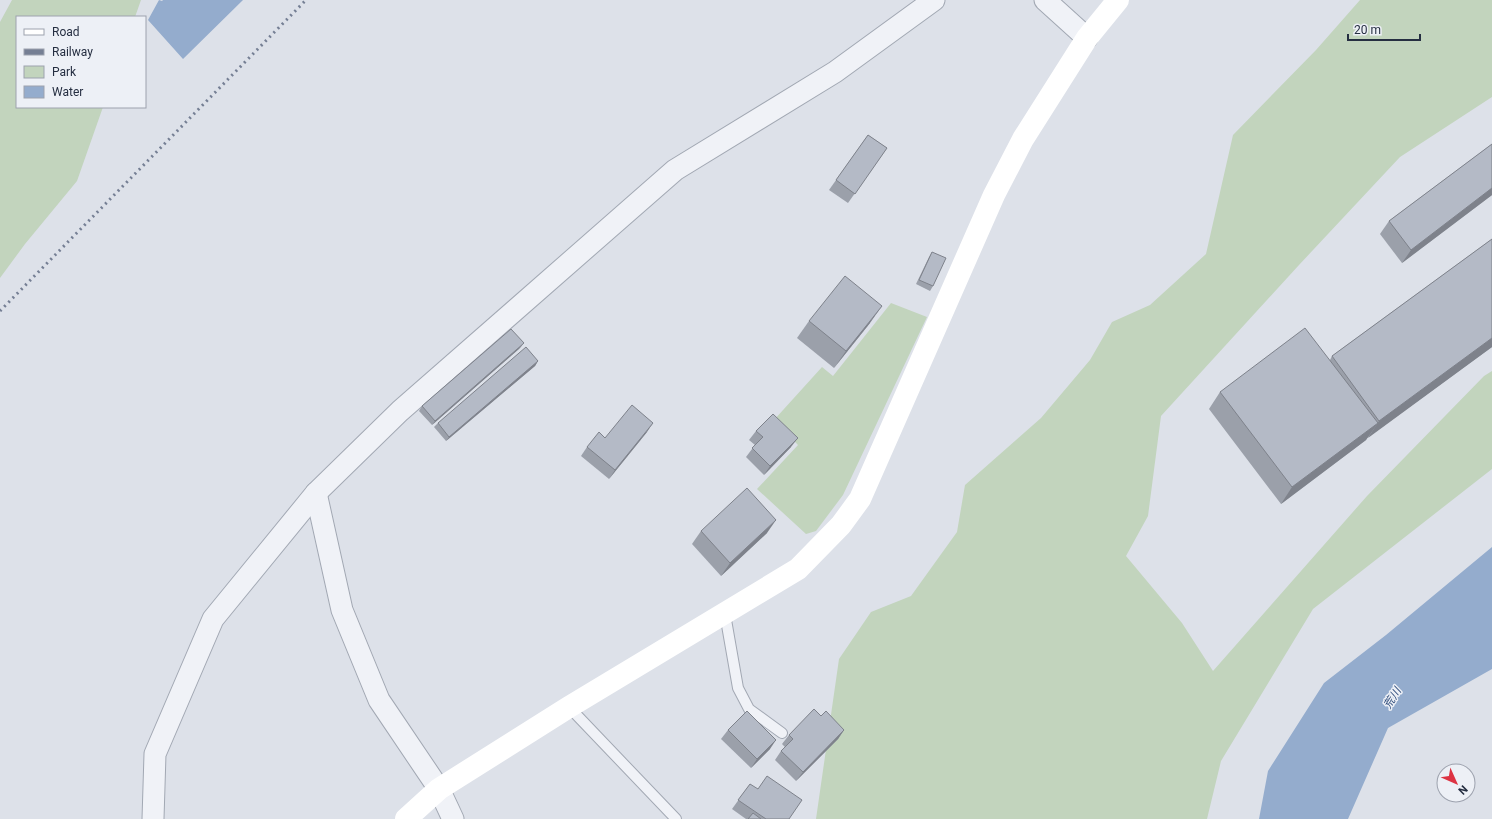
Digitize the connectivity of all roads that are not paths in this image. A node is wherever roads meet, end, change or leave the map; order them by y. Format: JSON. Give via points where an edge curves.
{"nodes":[{"id":1,"x":934,"y":0,"type":"edge"},
{"id":2,"x":1045,"y":0,"type":"edge"},
{"id":3,"x":1118,"y":0,"type":"edge"},
{"id":4,"x":1087,"y":38,"type":"junction"},
{"id":5,"x":316,"y":493,"type":"junction"},
{"id":6,"x":725,"y":614,"type":"junction"},
{"id":7,"x":569,"y":707,"type":"junction"},
{"id":8,"x":782,"y":733,"type":"dead end"},
{"id":9,"x":439,"y":789,"type":"junction"},
{"id":10,"x":153,"y":819,"type":"edge"},
{"id":11,"x":406,"y":819,"type":"edge"},
{"id":12,"x":453,"y":819,"type":"edge"},
{"id":13,"x":676,"y":819,"type":"edge"}],
"edges":[{"from":1,"to":5,"type":"street","via":[[835,72],[675,170],[400,411]]},
{"from":2,"to":4,"type":"street"},
{"from":3,"to":4,"type":"street"},
{"from":4,"to":6,"type":"street","via":[[1023,139],[994,195],[860,499],[841,525],[798,570]]},
{"from":5,"to":9,"type":"street","via":[[342,610],[379,700]]},
{"from":5,"to":10,"type":"street","via":[[213,618],[155,754]]},
{"from":6,"to":7,"type":"street"},
{"from":6,"to":8,"type":"lane","via":[[738,688],[749,709]]},
{"from":7,"to":9,"type":"street"},
{"from":7,"to":13,"type":"lane"},
{"from":9,"to":11,"type":"street"},
{"from":9,"to":12,"type":"street"}]}
